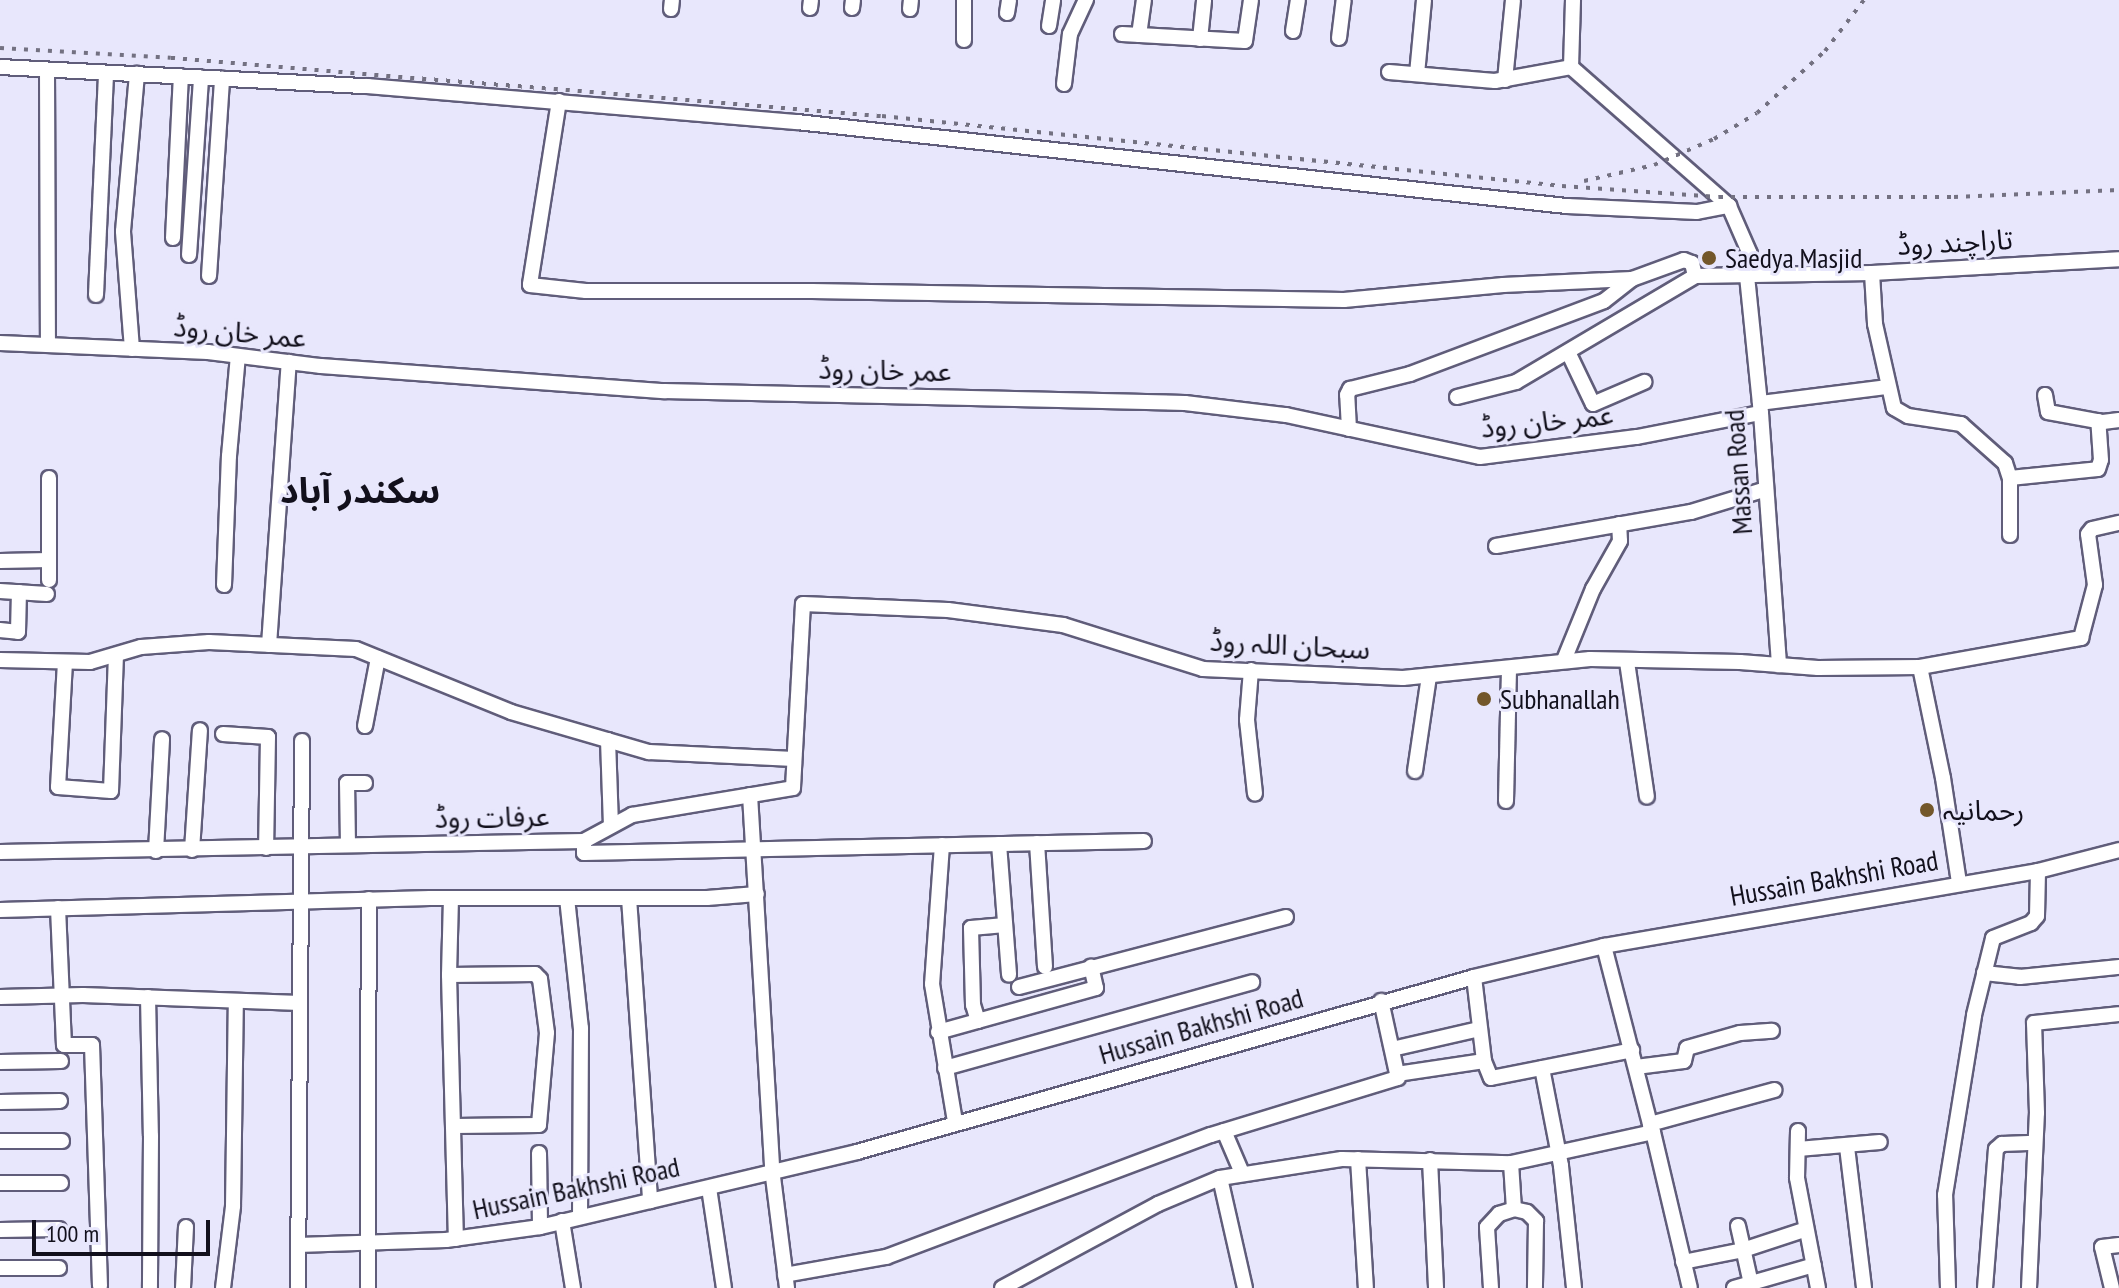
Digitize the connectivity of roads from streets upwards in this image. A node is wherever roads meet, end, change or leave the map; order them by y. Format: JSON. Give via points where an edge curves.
{"nodes":[{"id":1,"x":964,"y":0,"type":"edge"},
{"id":2,"x":1053,"y":0,"type":"edge"},
{"id":3,"x":1086,"y":0,"type":"edge"},
{"id":4,"x":1144,"y":0,"type":"edge"},
{"id":5,"x":1204,"y":0,"type":"edge"},
{"id":6,"x":1251,"y":0,"type":"edge"},
{"id":7,"x":1298,"y":0,"type":"edge"},
{"id":8,"x":1344,"y":0,"type":"edge"},
{"id":9,"x":1424,"y":0,"type":"edge"},
{"id":10,"x":1513,"y":0,"type":"edge"},
{"id":11,"x":1573,"y":0,"type":"edge"},
{"id":12,"x":1049,"y":26,"type":"dead end"},
{"id":13,"x":1293,"y":31,"type":"dead end"},
{"id":14,"x":1122,"y":34,"type":"dead end"},
{"id":15,"x":1139,"y":35,"type":"junction"},
{"id":16,"x":1339,"y":38,"type":"dead end"},
{"id":17,"x":1200,"y":39,"type":"junction"},
{"id":18,"x":964,"y":40,"type":"dead end"},
{"id":19,"x":0,"y":67,"type":"edge"},
{"id":20,"x":1571,"y":67,"type":"junction"},
{"id":21,"x":47,"y":70,"type":"junction"},
{"id":22,"x":1389,"y":72,"type":"dead end"},
{"id":23,"x":106,"y":73,"type":"junction"},
{"id":24,"x":137,"y":74,"type":"junction"},
{"id":25,"x":1417,"y":74,"type":"junction"},
{"id":26,"x":181,"y":76,"type":"junction"},
{"id":27,"x":201,"y":77,"type":"junction"},
{"id":28,"x":222,"y":78,"type":"junction"},
{"id":29,"x":1505,"y":80,"type":"junction"},
{"id":30,"x":1064,"y":84,"type":"dead end"},
{"id":31,"x":559,"y":101,"type":"junction"},
{"id":32,"x":1729,"y":206,"type":"junction"},
{"id":33,"x":173,"y":238,"type":"dead end"},
{"id":34,"x":189,"y":255,"type":"dead end"},
{"id":35,"x":2119,"y":259,"type":"edge"},
{"id":36,"x":1872,"y":273,"type":"junction"},
{"id":37,"x":209,"y":276,"type":"dead end"},
{"id":38,"x":1695,"y":276,"type":"junction"},
{"id":39,"x":1747,"y":276,"type":"junction"},
{"id":40,"x":1632,"y":279,"type":"junction"},
{"id":41,"x":96,"y":295,"type":"dead end"},
{"id":42,"x":0,"y":343,"type":"edge"},
{"id":43,"x":48,"y":345,"type":"junction"},
{"id":44,"x":132,"y":349,"type":"junction"},
{"id":45,"x":1569,"y":354,"type":"junction"},
{"id":46,"x":238,"y":356,"type":"junction"},
{"id":47,"x":289,"y":362,"type":"junction"},
{"id":48,"x":1644,"y":382,"type":"dead end"},
{"id":49,"x":1887,"y":387,"type":"junction"},
{"id":50,"x":2045,"y":395,"type":"dead end"},
{"id":51,"x":1457,"y":397,"type":"dead end"},
{"id":52,"x":1761,"y":408,"type":"junction"},
{"id":53,"x":2119,"y":420,"type":"edge"},
{"id":54,"x":2098,"y":421,"type":"junction"},
{"id":55,"x":1349,"y":429,"type":"junction"},
{"id":56,"x":49,"y":478,"type":"dead end"},
{"id":57,"x":2010,"y":478,"type":"junction"},
{"id":58,"x":1766,"y":489,"type":"junction"},
{"id":59,"x":2119,"y":523,"type":"edge"},
{"id":60,"x":1619,"y":524,"type":"junction"},
{"id":61,"x":2010,"y":535,"type":"dead end"},
{"id":62,"x":1496,"y":546,"type":"dead end"},
{"id":63,"x":49,"y":560,"type":"junction"},
{"id":64,"x":0,"y":561,"type":"edge"},
{"id":65,"x":224,"y":585,"type":"dead end"},
{"id":66,"x":0,"y":591,"type":"edge"},
{"id":67,"x":19,"y":592,"type":"junction"},
{"id":68,"x":803,"y":604,"type":"joint"},
{"id":69,"x":0,"y":630,"type":"edge"},
{"id":70,"x":269,"y":645,"type":"junction"},
{"id":71,"x":116,"y":655,"type":"junction"},
{"id":72,"x":378,"y":658,"type":"junction"},
{"id":73,"x":0,"y":660,"type":"edge"},
{"id":74,"x":1564,"y":660,"type":"junction"},
{"id":75,"x":65,"y":662,"type":"junction"},
{"id":76,"x":1627,"y":662,"type":"junction"},
{"id":77,"x":1779,"y":665,"type":"junction"},
{"id":78,"x":1920,"y":667,"type":"junction"},
{"id":79,"x":1509,"y":669,"type":"junction"},
{"id":80,"x":1251,"y":670,"type":"junction"},
{"id":81,"x":1429,"y":676,"type":"junction"},
{"id":82,"x":365,"y":726,"type":"dead end"},
{"id":83,"x":200,"y":730,"type":"dead end"},
{"id":84,"x":223,"y":734,"type":"dead end"},
{"id":85,"x":162,"y":739,"type":"dead end"},
{"id":86,"x":608,"y":740,"type":"junction"},
{"id":87,"x":302,"y":741,"type":"dead end"},
{"id":88,"x":794,"y":759,"type":"junction"},
{"id":89,"x":1415,"y":771,"type":"dead end"},
{"id":90,"x":365,"y":783,"type":"dead end"},
{"id":91,"x":1255,"y":794,"type":"dead end"},
{"id":92,"x":750,"y":795,"type":"junction"},
{"id":93,"x":1647,"y":797,"type":"dead end"},
{"id":94,"x":1506,"y":801,"type":"dead end"},
{"id":95,"x":611,"y":826,"type":"junction"},
{"id":96,"x":584,"y":841,"type":"junction"},
{"id":97,"x":1144,"y":841,"type":"dead end"},
{"id":98,"x":1037,"y":843,"type":"junction"},
{"id":99,"x":999,"y":844,"type":"junction"},
{"id":100,"x":348,"y":845,"type":"junction"},
{"id":101,"x":942,"y":845,"type":"junction"},
{"id":102,"x":302,"y":847,"type":"junction"},
{"id":103,"x":266,"y":848,"type":"junction"},
{"id":104,"x":192,"y":850,"type":"junction"},
{"id":105,"x":754,"y":850,"type":"junction"},
{"id":106,"x":2119,"y":850,"type":"edge"},
{"id":107,"x":156,"y":851,"type":"junction"},
{"id":108,"x":0,"y":852,"type":"edge"},
{"id":109,"x":2038,"y":871,"type":"junction"},
{"id":110,"x":1959,"y":883,"type":"junction"},
{"id":111,"x":757,"y":894,"type":"junction"},
{"id":112,"x":451,"y":898,"type":"junction"},
{"id":113,"x":567,"y":898,"type":"junction"},
{"id":114,"x":629,"y":898,"type":"junction"},
{"id":115,"x":369,"y":899,"type":"junction"},
{"id":116,"x":302,"y":901,"type":"junction"},
{"id":117,"x":58,"y":908,"type":"junction"},
{"id":118,"x":0,"y":910,"type":"edge"},
{"id":119,"x":1286,"y":917,"type":"dead end"},
{"id":120,"x":1005,"y":925,"type":"junction"},
{"id":121,"x":1604,"y":946,"type":"junction"},
{"id":122,"x":1045,"y":967,"type":"dead end"},
{"id":123,"x":1091,"y":967,"type":"junction"},
{"id":124,"x":2119,"y":967,"type":"edge"},
{"id":125,"x":1984,"y":973,"type":"junction"},
{"id":126,"x":449,"y":975,"type":"junction"},
{"id":127,"x":1009,"y":975,"type":"dead end"},
{"id":128,"x":1474,"y":977,"type":"junction"},
{"id":129,"x":1252,"y":982,"type":"dead end"},
{"id":130,"x":1019,"y":987,"type":"dead end"},
{"id":131,"x":63,"y":996,"type":"junction"},
{"id":132,"x":0,"y":997,"type":"edge"},
{"id":133,"x":148,"y":997,"type":"junction"},
{"id":134,"x":236,"y":1001,"type":"junction"},
{"id":135,"x":1381,"y":1001,"type":"junction"},
{"id":136,"x":300,"y":1003,"type":"junction"},
{"id":137,"x":2119,"y":1014,"type":"edge"},
{"id":138,"x":978,"y":1021,"type":"junction"},
{"id":139,"x":1479,"y":1029,"type":"junction"},
{"id":140,"x":1772,"y":1031,"type":"dead end"},
{"id":141,"x":938,"y":1032,"type":"junction"},
{"id":142,"x":1392,"y":1049,"type":"junction"},
{"id":143,"x":1632,"y":1050,"type":"junction"},
{"id":144,"x":61,"y":1061,"type":"dead end"},
{"id":145,"x":1484,"y":1061,"type":"junction"},
{"id":146,"x":0,"y":1062,"type":"edge"},
{"id":147,"x":1636,"y":1067,"type":"junction"},
{"id":148,"x":945,"y":1068,"type":"junction"},
{"id":149,"x":1542,"y":1068,"type":"junction"},
{"id":150,"x":1397,"y":1074,"type":"junction"},
{"id":151,"x":1774,"y":1090,"type":"dead end"},
{"id":152,"x":60,"y":1101,"type":"dead end"},
{"id":153,"x":0,"y":1102,"type":"edge"},
{"id":154,"x":955,"y":1122,"type":"junction"},
{"id":155,"x":455,"y":1126,"type":"junction"},
{"id":156,"x":1651,"y":1128,"type":"junction"},
{"id":157,"x":1224,"y":1131,"type":"junction"},
{"id":158,"x":1798,"y":1131,"type":"dead end"},
{"id":159,"x":0,"y":1141,"type":"edge"},
{"id":160,"x":62,"y":1141,"type":"dead end"},
{"id":161,"x":1880,"y":1142,"type":"dead end"},
{"id":162,"x":2035,"y":1143,"type":"junction"},
{"id":163,"x":1847,"y":1147,"type":"junction"},
{"id":164,"x":1798,"y":1149,"type":"junction"},
{"id":165,"x":539,"y":1153,"type":"dead end"},
{"id":166,"x":1558,"y":1153,"type":"junction"},
{"id":167,"x":1358,"y":1159,"type":"junction"},
{"id":168,"x":1430,"y":1160,"type":"junction"},
{"id":169,"x":1511,"y":1163,"type":"junction"},
{"id":170,"x":772,"y":1169,"type":"junction"},
{"id":171,"x":1242,"y":1173,"type":"junction"},
{"id":172,"x":1220,"y":1178,"type":"junction"},
{"id":173,"x":0,"y":1183,"type":"edge"},
{"id":174,"x":61,"y":1183,"type":"dead end"},
{"id":175,"x":709,"y":1188,"type":"junction"},
{"id":176,"x":650,"y":1201,"type":"junction"},
{"id":177,"x":1514,"y":1209,"type":"junction"},
{"id":178,"x":580,"y":1216,"type":"junction"},
{"id":179,"x":562,"y":1221,"type":"junction"},
{"id":180,"x":1738,"y":1226,"type":"dead end"},
{"id":181,"x":186,"y":1227,"type":"dead end"},
{"id":182,"x":540,"y":1227,"type":"junction"},
{"id":183,"x":59,"y":1229,"type":"dead end"},
{"id":184,"x":0,"y":1230,"type":"edge"},
{"id":185,"x":1804,"y":1230,"type":"junction"},
{"id":186,"x":456,"y":1239,"type":"junction"},
{"id":187,"x":369,"y":1243,"type":"junction"},
{"id":188,"x":298,"y":1245,"type":"junction"},
{"id":189,"x":2119,"y":1245,"type":"edge"},
{"id":190,"x":1743,"y":1250,"type":"junction"},
{"id":191,"x":1683,"y":1262,"type":"junction"},
{"id":192,"x":1814,"y":1265,"type":"junction"},
{"id":193,"x":0,"y":1268,"type":"edge"},
{"id":194,"x":59,"y":1268,"type":"dead end"},
{"id":195,"x":786,"y":1282,"type":"edge"},
{"id":196,"x":100,"y":1286,"type":"edge"},
{"id":197,"x":1752,"y":1286,"type":"edge"},
{"id":198,"x":150,"y":1288,"type":"edge"},
{"id":199,"x":183,"y":1288,"type":"edge"},
{"id":200,"x":223,"y":1288,"type":"edge"},
{"id":201,"x":298,"y":1288,"type":"edge"},
{"id":202,"x":368,"y":1288,"type":"edge"},
{"id":203,"x":573,"y":1288,"type":"edge"},
{"id":204,"x":724,"y":1288,"type":"edge"},
{"id":205,"x":1002,"y":1288,"type":"edge"},
{"id":206,"x":1245,"y":1288,"type":"edge"},
{"id":207,"x":1366,"y":1288,"type":"edge"},
{"id":208,"x":1436,"y":1288,"type":"edge"},
{"id":209,"x":1491,"y":1288,"type":"edge"},
{"id":210,"x":1535,"y":1288,"type":"edge"},
{"id":211,"x":1574,"y":1288,"type":"edge"},
{"id":212,"x":1690,"y":1288,"type":"edge"},
{"id":213,"x":1734,"y":1288,"type":"edge"},
{"id":214,"x":1818,"y":1288,"type":"edge"},
{"id":215,"x":1864,"y":1288,"type":"edge"},
{"id":216,"x":1948,"y":1288,"type":"edge"},
{"id":217,"x":1985,"y":1288,"type":"edge"},
{"id":218,"x":2029,"y":1288,"type":"edge"},
{"id":219,"x":2112,"y":1288,"type":"edge"}],
"edges":[{"from":1,"to":18,"type":"street"},
{"from":2,"to":12,"type":"street"},
{"from":3,"to":30,"type":"street","via":[[1070,34]]},
{"from":4,"to":15,"type":"street"},
{"from":5,"to":17,"type":"street"},
{"from":6,"to":17,"type":"street","via":[[1245,41]]},
{"from":7,"to":13,"type":"street"},
{"from":8,"to":16,"type":"street"},
{"from":9,"to":25,"type":"street"},
{"from":10,"to":29,"type":"street"},
{"from":11,"to":20,"type":"street"},
{"from":14,"to":15,"type":"street"},
{"from":15,"to":17,"type":"street"},
{"from":19,"to":21,"type":"street"},
{"from":20,"to":29,"type":"street"},
{"from":20,"to":32,"type":"street"},
{"from":21,"to":23,"type":"street"},
{"from":21,"to":43,"type":"street"},
{"from":22,"to":25,"type":"street"},
{"from":23,"to":24,"type":"street"},
{"from":23,"to":41,"type":"street"},
{"from":24,"to":26,"type":"street"},
{"from":24,"to":44,"type":"street","via":[[123,231]]},
{"from":25,"to":29,"type":"street"},
{"from":26,"to":27,"type":"street"},
{"from":26,"to":33,"type":"street"},
{"from":27,"to":28,"type":"street"},
{"from":27,"to":34,"type":"street"},
{"from":28,"to":31,"type":"street"},
{"from":28,"to":37,"type":"street"},
{"from":31,"to":32,"type":"street","via":[[1567,206],[1697,212]]},
{"from":31,"to":40,"type":"street","via":[[530,285],[586,291],[1344,300]]},
{"from":32,"to":39,"type":"street","name":"Massan Road","via":[[1750,254]]},
{"from":35,"to":36,"type":"street","name":"تاراچند روڈ"},
{"from":36,"to":39,"type":"street","name":"تاراچند روڈ"},
{"from":36,"to":49,"type":"street"},
{"from":38,"to":39,"type":"street","name":"تاراچند روڈ"},
{"from":38,"to":40,"type":"street","via":[[1692,263],[1684,260]]},
{"from":38,"to":45,"type":"street"},
{"from":39,"to":52,"type":"street","name":"Massan Road"},
{"from":40,"to":55,"type":"street","via":[[1604,301],[1410,374],[1356,385],[1347,395]]},
{"from":42,"to":43,"type":"street","name":"عمر خان روڈ"},
{"from":43,"to":44,"type":"street","name":"عمر خان روڈ"},
{"from":44,"to":46,"type":"street","name":"عمر خان روڈ"},
{"from":45,"to":48,"type":"street","via":[[1593,404]]},
{"from":45,"to":51,"type":"street","via":[[1516,382]]},
{"from":46,"to":47,"type":"street","name":"عمر خان روڈ"},
{"from":46,"to":65,"type":"street"},
{"from":47,"to":55,"type":"street","name":"عمر خان روڈ","via":[[671,392],[1185,403]]},
{"from":47,"to":70,"type":"street"},
{"from":49,"to":52,"type":"street","name":"عمر خان روڈ"},
{"from":49,"to":57,"type":"street","via":[[1900,413],[1961,424],[2005,463]]},
{"from":50,"to":54,"type":"street","via":[[2048,412]]},
{"from":52,"to":55,"type":"street","name":"عمر خان روڈ","via":[[1637,437],[1480,457]]},
{"from":52,"to":58,"type":"street","name":"Massan Road"},
{"from":53,"to":54,"type":"street"},
{"from":54,"to":57,"type":"street","via":[[2098,469]]},
{"from":56,"to":63,"type":"street"},
{"from":57,"to":61,"type":"street"},
{"from":58,"to":60,"type":"street","via":[[1691,512]]},
{"from":58,"to":77,"type":"street","name":"Massan Road"},
{"from":59,"to":78,"type":"street","name":"سبحان اللہ روڈ","via":[[2088,534],[2095,585],[2081,638]]},
{"from":60,"to":62,"type":"street"},
{"from":60,"to":74,"type":"street","via":[[1620,541]]},
{"from":63,"to":64,"type":"street"},
{"from":63,"to":67,"type":"street","via":[[48,587]]},
{"from":66,"to":67,"type":"street"},
{"from":67,"to":69,"type":"street","via":[[18,632]]},
{"from":68,"to":80,"type":"street","name":"سبحان اللہ روڈ","via":[[948,610],[1063,625],[1203,669]]},
{"from":68,"to":88,"type":"street","name":"عرفات روڈ"},
{"from":70,"to":71,"type":"street","via":[[209,642],[141,647]]},
{"from":70,"to":72,"type":"street","via":[[356,649]]},
{"from":71,"to":75,"type":"street"},
{"from":71,"to":75,"type":"street","via":[[111,791],[58,787]]},
{"from":72,"to":82,"type":"street"},
{"from":72,"to":86,"type":"street","via":[[511,712]]},
{"from":73,"to":75,"type":"street"},
{"from":74,"to":76,"type":"street","name":"سبحان اللہ روڈ"},
{"from":74,"to":79,"type":"street","name":"سبحان اللہ روڈ"},
{"from":76,"to":77,"type":"street","name":"سبحان اللہ روڈ"},
{"from":76,"to":93,"type":"street"},
{"from":77,"to":78,"type":"street","name":"سبحان اللہ روڈ"},
{"from":78,"to":110,"type":"street"},
{"from":79,"to":81,"type":"street","name":"سبحان اللہ روڈ"},
{"from":79,"to":94,"type":"street"},
{"from":80,"to":81,"type":"street","name":"سبحان اللہ روڈ"},
{"from":80,"to":91,"type":"street","via":[[1247,720]]},
{"from":81,"to":89,"type":"street"},
{"from":83,"to":104,"type":"street"},
{"from":84,"to":103,"type":"street","via":[[268,737]]},
{"from":85,"to":107,"type":"street"},
{"from":86,"to":88,"type":"street","via":[[649,752]]},
{"from":86,"to":95,"type":"street"},
{"from":87,"to":102,"type":"street"},
{"from":88,"to":92,"type":"street","name":"عرفات روڈ","via":[[793,788]]},
{"from":90,"to":100,"type":"street","via":[[347,783]]},
{"from":92,"to":95,"type":"street","name":"عرفات روڈ","via":[[632,815]]},
{"from":92,"to":105,"type":"street"},
{"from":95,"to":96,"type":"street","name":"عرفات روڈ"},
{"from":96,"to":100,"type":"street","name":"عرفات روڈ"},
{"from":96,"to":105,"type":"street","via":[[584,853]]},
{"from":97,"to":98,"type":"street"},
{"from":98,"to":99,"type":"street"},
{"from":98,"to":122,"type":"street"},
{"from":99,"to":101,"type":"street"},
{"from":99,"to":120,"type":"street"},
{"from":100,"to":102,"type":"street","name":"عرفات روڈ"},
{"from":101,"to":105,"type":"street"},
{"from":101,"to":141,"type":"street","via":[[932,984]]},
{"from":102,"to":103,"type":"street","name":"عرفات روڈ"},
{"from":102,"to":116,"type":"street"},
{"from":103,"to":104,"type":"street","name":"عرفات روڈ"},
{"from":104,"to":107,"type":"street","name":"عرفات روڈ"},
{"from":105,"to":111,"type":"street"},
{"from":106,"to":109,"type":"street","name":"Hussain Bakhshi Road"},
{"from":107,"to":108,"type":"street","name":"عرفات روڈ"},
{"from":109,"to":110,"type":"street","name":"Hussain Bakhshi Road"},
{"from":109,"to":125,"type":"street","via":[[2037,916],[1993,938]]},
{"from":110,"to":121,"type":"street","name":"Hussain Bakhshi Road"},
{"from":111,"to":114,"type":"street"},
{"from":111,"to":170,"type":"street"},
{"from":112,"to":113,"type":"street"},
{"from":112,"to":115,"type":"street"},
{"from":112,"to":126,"type":"street"},
{"from":113,"to":114,"type":"street"},
{"from":113,"to":178,"type":"street","via":[[581,1028]]},
{"from":114,"to":176,"type":"street"},
{"from":115,"to":116,"type":"street"},
{"from":115,"to":187,"type":"street"},
{"from":116,"to":117,"type":"street"},
{"from":116,"to":136,"type":"street"},
{"from":117,"to":118,"type":"street"},
{"from":117,"to":131,"type":"street"},
{"from":119,"to":123,"type":"street"},
{"from":120,"to":127,"type":"street"},
{"from":120,"to":138,"type":"street","via":[[971,928]]},
{"from":121,"to":128,"type":"street","name":"Hussain Bakhshi Road"},
{"from":121,"to":143,"type":"street"},
{"from":123,"to":130,"type":"street"},
{"from":123,"to":138,"type":"street","via":[[1096,988]]},
{"from":124,"to":125,"type":"street","via":[[2020,977]]},
{"from":125,"to":216,"type":"street","via":[[1945,1195]]},
{"from":126,"to":155,"type":"street"},
{"from":126,"to":155,"type":"street","via":[[535,974],[547,1033],[542,1122]]},
{"from":128,"to":135,"type":"street","name":"Hussain Bakhshi Road"},
{"from":128,"to":139,"type":"street"},
{"from":129,"to":148,"type":"street"},
{"from":131,"to":132,"type":"street"},
{"from":131,"to":133,"type":"street"},
{"from":131,"to":196,"type":"street","via":[[64,1045],[92,1045]]},
{"from":133,"to":134,"type":"street"},
{"from":133,"to":198,"type":"street"},
{"from":134,"to":136,"type":"street"},
{"from":134,"to":200,"type":"street","via":[[234,1193]]},
{"from":135,"to":142,"type":"street"},
{"from":135,"to":154,"type":"street","name":"Hussain Bakhshi Road"},
{"from":136,"to":188,"type":"street"},
{"from":137,"to":162,"type":"street","via":[[2034,1023]]},
{"from":138,"to":141,"type":"street"},
{"from":139,"to":142,"type":"street"},
{"from":139,"to":145,"type":"street"},
{"from":140,"to":147,"type":"street","via":[[1740,1033],[1687,1048],[1684,1061]]},
{"from":141,"to":148,"type":"street"},
{"from":142,"to":150,"type":"street"},
{"from":143,"to":147,"type":"street"},
{"from":143,"to":149,"type":"street"},
{"from":144,"to":146,"type":"street"},
{"from":145,"to":149,"type":"street","via":[[1487,1075],[1494,1079]]},
{"from":145,"to":150,"type":"street"},
{"from":147,"to":156,"type":"street"},
{"from":148,"to":154,"type":"street"},
{"from":149,"to":166,"type":"street"},
{"from":150,"to":157,"type":"street","via":[[1398,1078]]},
{"from":151,"to":156,"type":"street"},
{"from":152,"to":153,"type":"street"},
{"from":154,"to":170,"type":"street","name":"Hussain Bakhshi Road","via":[[857,1152]]},
{"from":155,"to":186,"type":"street"},
{"from":156,"to":166,"type":"street"},
{"from":156,"to":191,"type":"street"},
{"from":157,"to":171,"type":"street"},
{"from":157,"to":195,"type":"street","via":[[886,1257]]},
{"from":158,"to":164,"type":"street"},
{"from":159,"to":160,"type":"street"},
{"from":161,"to":163,"type":"street"},
{"from":162,"to":217,"type":"street","via":[[2002,1144],[1996,1149]]},
{"from":162,"to":218,"type":"street"},
{"from":163,"to":164,"type":"street"},
{"from":163,"to":215,"type":"street"},
{"from":164,"to":185,"type":"street"},
{"from":165,"to":182,"type":"street"},
{"from":166,"to":169,"type":"street"},
{"from":166,"to":211,"type":"street"},
{"from":167,"to":168,"type":"street"},
{"from":167,"to":171,"type":"street"},
{"from":167,"to":207,"type":"street"},
{"from":168,"to":169,"type":"street"},
{"from":168,"to":208,"type":"street"},
{"from":169,"to":177,"type":"street"},
{"from":170,"to":175,"type":"street","name":"Hussain Bakhshi Road"},
{"from":170,"to":195,"type":"street"},
{"from":171,"to":172,"type":"street"},
{"from":172,"to":205,"type":"street","via":[[1158,1204]]},
{"from":172,"to":206,"type":"street"},
{"from":173,"to":174,"type":"street"},
{"from":175,"to":176,"type":"street","name":"Hussain Bakhshi Road"},
{"from":175,"to":204,"type":"street"},
{"from":176,"to":178,"type":"street","name":"Hussain Bakhshi Road"},
{"from":177,"to":209,"type":"street","via":[[1499,1214],[1487,1227]]},
{"from":177,"to":210,"type":"street","via":[[1536,1221]]},
{"from":178,"to":179,"type":"street","name":"Hussain Bakhshi Road"},
{"from":179,"to":182,"type":"street","name":"Hussain Bakhshi Road"},
{"from":179,"to":203,"type":"street"},
{"from":180,"to":190,"type":"street"},
{"from":181,"to":199,"type":"street"},
{"from":182,"to":186,"type":"street","name":"Hussain Bakhshi Road"},
{"from":183,"to":184,"type":"street"},
{"from":185,"to":190,"type":"street"},
{"from":185,"to":192,"type":"street"},
{"from":186,"to":187,"type":"street","name":"Hussain Bakhshi Road"},
{"from":187,"to":188,"type":"street","name":"Hussain Bakhshi Road"},
{"from":187,"to":202,"type":"street"},
{"from":188,"to":201,"type":"street"},
{"from":189,"to":219,"type":"street","via":[[2102,1247]]},
{"from":190,"to":191,"type":"street"},
{"from":190,"to":197,"type":"street"},
{"from":191,"to":212,"type":"street"},
{"from":192,"to":197,"type":"street"},
{"from":192,"to":214,"type":"street"},
{"from":193,"to":194,"type":"street"},
{"from":197,"to":213,"type":"street"}]}
